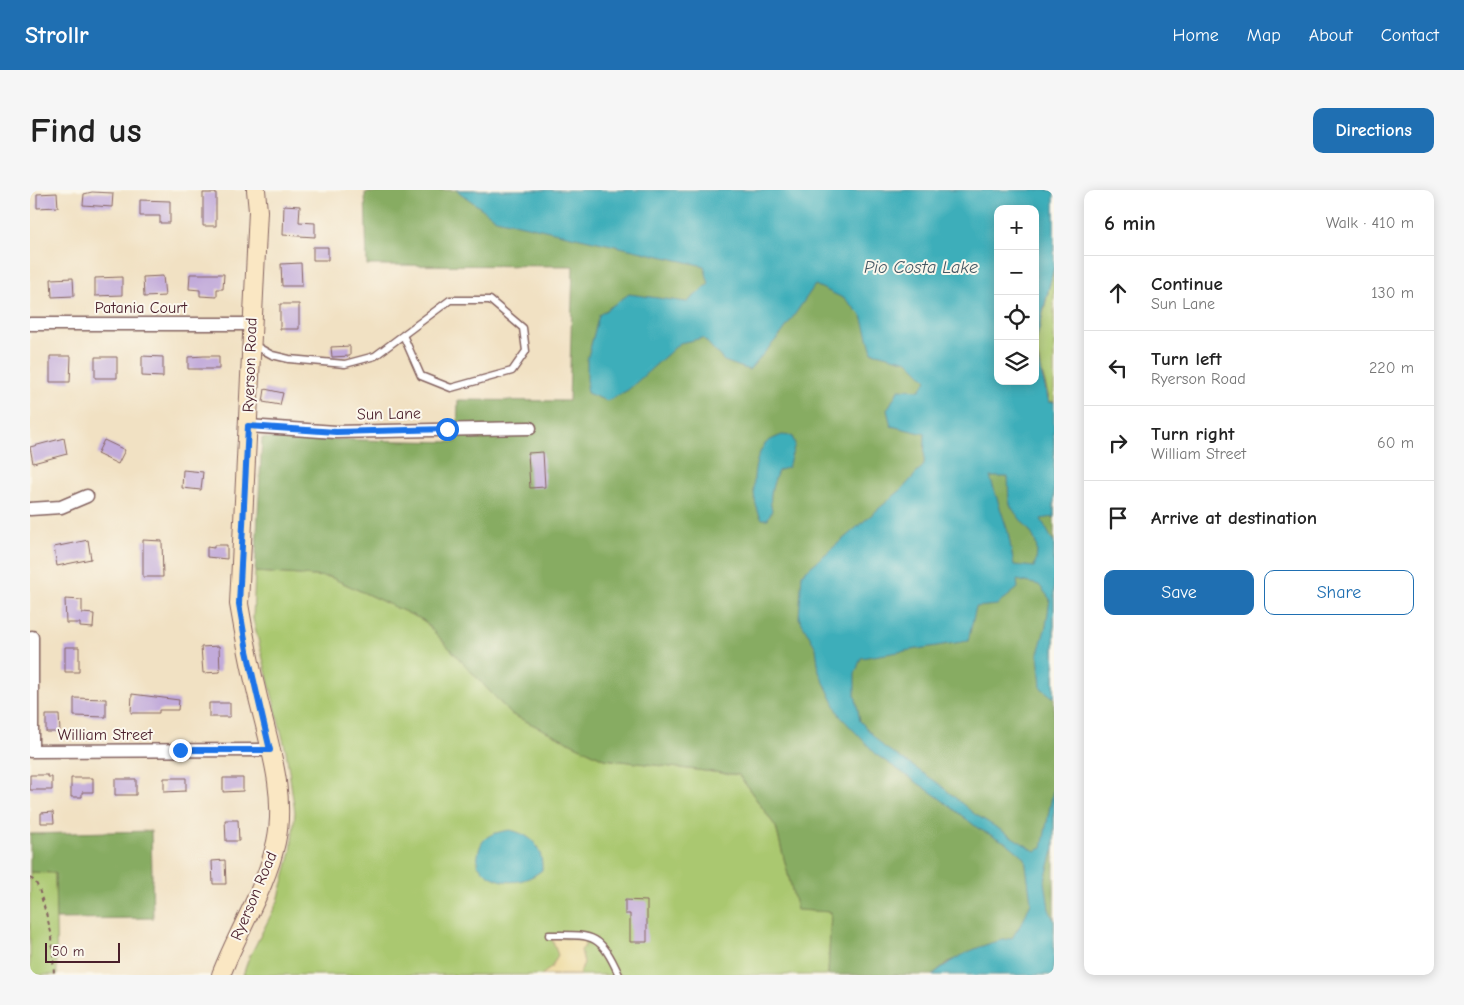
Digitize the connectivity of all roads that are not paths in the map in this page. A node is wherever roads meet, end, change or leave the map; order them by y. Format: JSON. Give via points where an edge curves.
{"nodes":[{"id":1,"x":256,"y":190,"type":"edge"},
{"id":2,"x":30,"y":324,"type":"edge"},
{"id":3,"x":251,"y":324,"type":"junction"},
{"id":4,"x":403,"y":335,"type":"junction"},
{"id":5,"x":251,"y":343,"type":"junction"},
{"id":6,"x":248,"y":426,"type":"junction"},
{"id":7,"x":530,"y":428,"type":"dead end"},
{"id":8,"x":88,"y":496,"type":"dead end"},
{"id":9,"x":30,"y":509,"type":"edge"},
{"id":10,"x":32,"y":637,"type":"dead end"},
{"id":11,"x":270,"y":750,"type":"junction"},
{"id":12,"x":31,"y":751,"type":"edge"},
{"id":13,"x":549,"y":936,"type":"dead end"},
{"id":14,"x":221,"y":975,"type":"edge"},
{"id":15,"x":619,"y":975,"type":"edge"}],
"edges":[{"from":1,"to":3,"type":"street","name":"Ryerson Road","via":[[258,211]]},
{"from":2,"to":3,"type":"street","name":"Patania Court"},
{"from":3,"to":5,"type":"street","name":"Ryerson Road"},
{"from":4,"to":4,"type":"lane","via":[[450,300],[490,300],[523,328],[526,350],[512,371],[451,388],[421,376]]},
{"from":4,"to":5,"type":"lane","via":[[375,356],[345,364],[272,355]]},
{"from":5,"to":6,"type":"street","name":"Ryerson Road"},
{"from":6,"to":7,"type":"street","name":"Sun Lane","via":[[336,432]]},
{"from":6,"to":11,"type":"street","name":"Ryerson Road","via":[[239,604]]},
{"from":8,"to":9,"type":"street","via":[[61,506]]},
{"from":10,"to":12,"type":"street"},
{"from":11,"to":12,"type":"street","name":"William Street"},
{"from":11,"to":14,"type":"street","name":"Ryerson Road","via":[[278,799],[276,840],[267,873]]},
{"from":13,"to":15,"type":"lane","via":[[594,937],[611,958]]}]}
